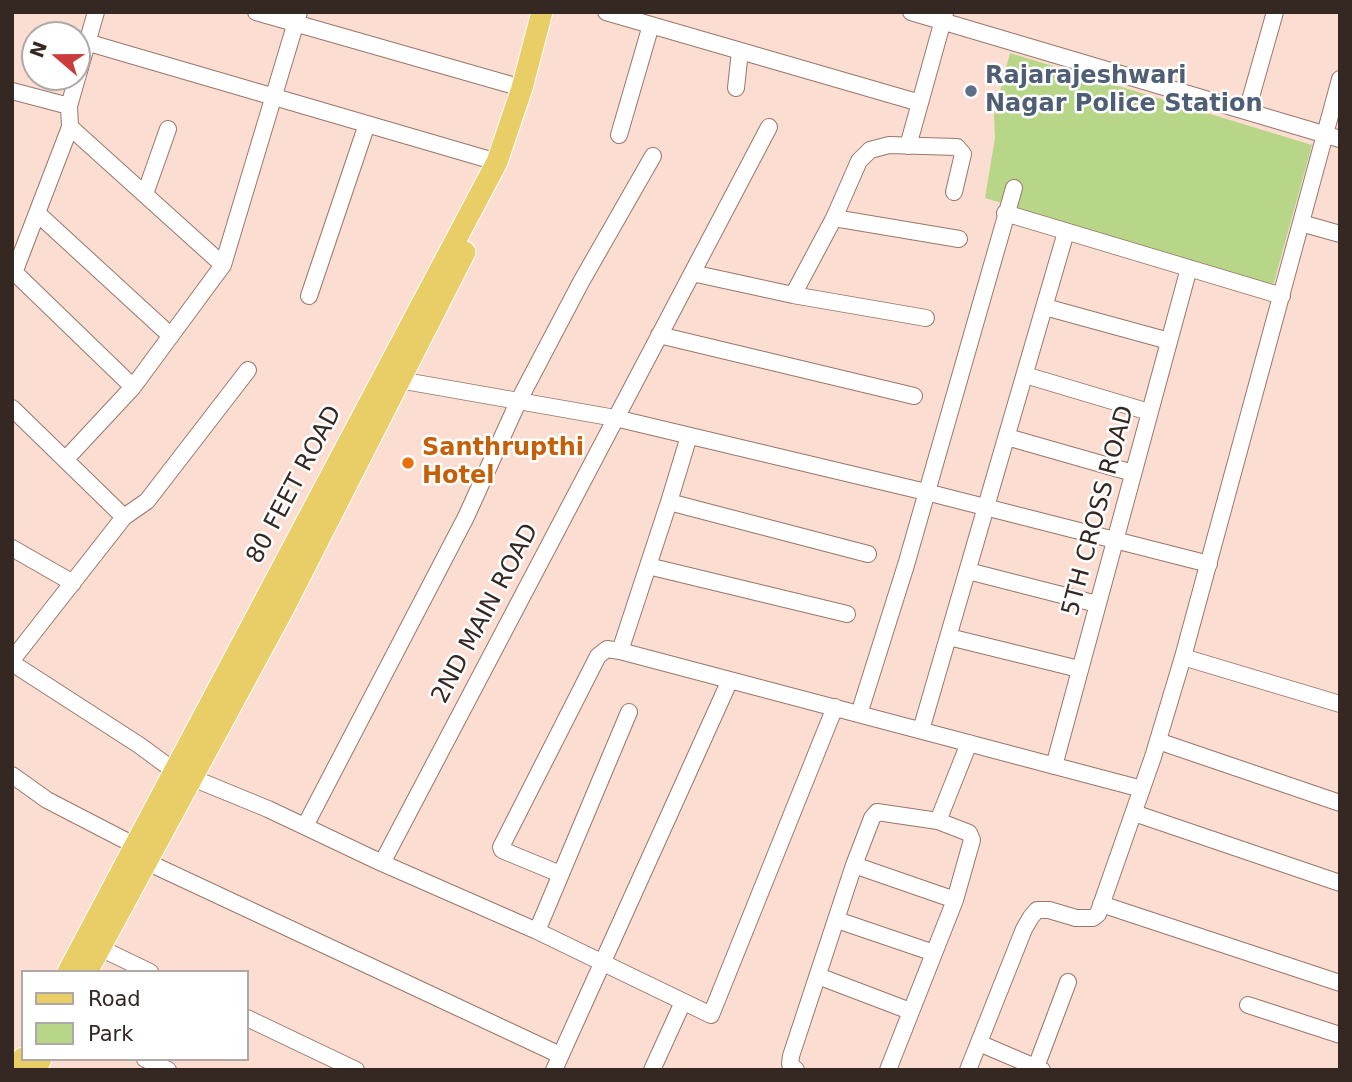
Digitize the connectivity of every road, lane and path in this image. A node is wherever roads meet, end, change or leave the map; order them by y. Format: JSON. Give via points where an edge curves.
{"nodes":[{"id":1,"x":256,"y":12,"type":"edge"},
{"id":2,"x":542,"y":12,"type":"edge"},
{"id":3,"x":555,"y":12,"type":"edge"},
{"id":4,"x":606,"y":12,"type":"edge"},
{"id":5,"x":911,"y":12,"type":"edge"},
{"id":6,"x":1275,"y":12,"type":"edge"},
{"id":7,"x":944,"y":17,"type":"edge"},
{"id":8,"x":297,"y":18,"type":"edge"},
{"id":9,"x":651,"y":25,"type":"junction"},
{"id":10,"x":91,"y":43,"type":"edge"},
{"id":11,"x":740,"y":51,"type":"junction"},
{"id":12,"x":1340,"y":79,"type":"edge"},
{"id":13,"x":522,"y":88,"type":"junction"},
{"id":14,"x":736,"y":88,"type":"dead end"},
{"id":15,"x":12,"y":91,"type":"edge"},
{"id":16,"x":73,"y":91,"type":"edge"},
{"id":17,"x":272,"y":96,"type":"junction"},
{"id":18,"x":920,"y":103,"type":"junction"},
{"id":19,"x":69,"y":106,"type":"junction"},
{"id":20,"x":1247,"y":111,"type":"junction"},
{"id":21,"x":368,"y":124,"type":"junction"},
{"id":22,"x":70,"y":127,"type":"junction"},
{"id":23,"x":769,"y":127,"type":"dead end"},
{"id":24,"x":168,"y":129,"type":"dead end"},
{"id":25,"x":619,"y":135,"type":"dead end"},
{"id":26,"x":1332,"y":137,"type":"edge"},
{"id":27,"x":908,"y":146,"type":"junction"},
{"id":28,"x":653,"y":156,"type":"dead end"},
{"id":29,"x":497,"y":162,"type":"junction"},
{"id":30,"x":1014,"y":188,"type":"dead end"},
{"id":31,"x":954,"y":192,"type":"dead end"},
{"id":32,"x":145,"y":194,"type":"junction"},
{"id":33,"x":37,"y":213,"type":"junction"},
{"id":34,"x":1006,"y":213,"type":"junction"},
{"id":35,"x":834,"y":218,"type":"junction"},
{"id":36,"x":1301,"y":223,"type":"junction"},
{"id":37,"x":1066,"y":232,"type":"junction"},
{"id":38,"x":1340,"y":234,"type":"edge"},
{"id":39,"x":959,"y":239,"type":"dead end"},
{"id":40,"x":223,"y":265,"type":"junction"},
{"id":41,"x":1189,"y":268,"type":"junction"},
{"id":42,"x":13,"y":271,"type":"edge"},
{"id":43,"x":692,"y":273,"type":"junction"},
{"id":44,"x":793,"y":295,"type":"junction"},
{"id":45,"x":309,"y":296,"type":"dead end"},
{"id":46,"x":1282,"y":296,"type":"junction"},
{"id":47,"x":1045,"y":307,"type":"junction"},
{"id":48,"x":926,"y":318,"type":"dead end"},
{"id":49,"x":659,"y":335,"type":"junction"},
{"id":50,"x":171,"y":336,"type":"junction"},
{"id":51,"x":1169,"y":341,"type":"junction"},
{"id":52,"x":248,"y":370,"type":"dead end"},
{"id":53,"x":1025,"y":375,"type":"junction"},
{"id":54,"x":391,"y":377,"type":"junction"},
{"id":55,"x":133,"y":387,"type":"junction"},
{"id":56,"x":914,"y":396,"type":"dead end"},
{"id":57,"x":519,"y":400,"type":"junction"},
{"id":58,"x":12,"y":408,"type":"edge"},
{"id":59,"x":1149,"y":412,"type":"junction"},
{"id":60,"x":615,"y":418,"type":"junction"},
{"id":61,"x":689,"y":436,"type":"junction"},
{"id":62,"x":1007,"y":438,"type":"junction"},
{"id":63,"x":65,"y":460,"type":"junction"},
{"id":64,"x":1133,"y":473,"type":"junction"},
{"id":65,"x":926,"y":492,"type":"junction"},
{"id":66,"x":669,"y":502,"type":"junction"},
{"id":67,"x":986,"y":507,"type":"junction"},
{"id":68,"x":124,"y":517,"type":"junction"},
{"id":69,"x":1114,"y":539,"type":"junction"},
{"id":70,"x":12,"y":548,"type":"edge"},
{"id":71,"x":868,"y":554,"type":"dead end"},
{"id":72,"x":1209,"y":564,"type":"junction"},
{"id":73,"x":648,"y":566,"type":"junction"},
{"id":74,"x":968,"y":571,"type":"junction"},
{"id":75,"x":73,"y":583,"type":"junction"},
{"id":76,"x":1097,"y":604,"type":"junction"},
{"id":77,"x":847,"y":614,"type":"dead end"},
{"id":78,"x":949,"y":637,"type":"junction"},
{"id":79,"x":620,"y":651,"type":"junction"},
{"id":80,"x":1183,"y":657,"type":"junction"},
{"id":81,"x":12,"y":662,"type":"edge"},
{"id":82,"x":1079,"y":669,"type":"junction"},
{"id":83,"x":730,"y":680,"type":"junction"},
{"id":84,"x":1340,"y":704,"type":"edge"},
{"id":85,"x":835,"y":708,"type":"junction"},
{"id":86,"x":629,"y":712,"type":"dead end"},
{"id":87,"x":859,"y":714,"type":"junction"},
{"id":88,"x":921,"y":730,"type":"junction"},
{"id":89,"x":1158,"y":741,"type":"junction"},
{"id":90,"x":969,"y":743,"type":"junction"},
{"id":91,"x":1054,"y":766,"type":"junction"},
{"id":92,"x":182,"y":774,"type":"junction"},
{"id":93,"x":12,"y":775,"type":"edge"},
{"id":94,"x":1142,"y":789,"type":"junction"},
{"id":95,"x":1340,"y":803,"type":"edge"},
{"id":96,"x":1134,"y":813,"type":"junction"},
{"id":97,"x":938,"y":821,"type":"junction"},
{"id":98,"x":305,"y":826,"type":"junction"},
{"id":99,"x":141,"y":853,"type":"junction"},
{"id":100,"x":382,"y":863,"type":"junction"},
{"id":101,"x":854,"y":865,"type":"junction"},
{"id":102,"x":560,"y":874,"type":"junction"},
{"id":103,"x":1340,"y":883,"type":"edge"},
{"id":104,"x":955,"y":900,"type":"junction"},
{"id":105,"x":1101,"y":904,"type":"junction"},
{"id":106,"x":837,"y":920,"type":"junction"},
{"id":107,"x":537,"y":931,"type":"junction"},
{"id":108,"x":100,"y":948,"type":"junction"},
{"id":109,"x":934,"y":953,"type":"junction"},
{"id":110,"x":602,"y":963,"type":"junction"},
{"id":111,"x":69,"y":970,"type":"edge"},
{"id":112,"x":88,"y":970,"type":"edge"},
{"id":113,"x":146,"y":970,"type":"edge"},
{"id":114,"x":818,"y":976,"type":"junction"},
{"id":115,"x":1068,"y":982,"type":"dead end"},
{"id":116,"x":1340,"y":983,"type":"edge"},
{"id":117,"x":683,"y":1002,"type":"junction"},
{"id":118,"x":1248,"y":1005,"type":"dead end"},
{"id":119,"x":910,"y":1011,"type":"junction"},
{"id":120,"x":248,"y":1018,"type":"edge"},
{"id":121,"x":1340,"y":1035,"type":"edge"},
{"id":122,"x":979,"y":1043,"type":"junction"},
{"id":123,"x":149,"y":1061,"type":"edge"},
{"id":124,"x":557,"y":1062,"type":"edge"},
{"id":125,"x":1039,"y":1068,"type":"edge"},
{"id":126,"x":168,"y":1070,"type":"edge"},
{"id":127,"x":356,"y":1070,"type":"edge"},
{"id":128,"x":652,"y":1070,"type":"edge"},
{"id":129,"x":796,"y":1070,"type":"edge"},
{"id":130,"x":888,"y":1070,"type":"edge"},
{"id":131,"x":968,"y":1070,"type":"edge"}],
"edges":[{"from":1,"to":8,"type":"street"},
{"from":2,"to":13,"type":"main road","name":"80 FEET ROAD"},
{"from":3,"to":54,"type":"main road","name":"80 FEET ROAD","via":[[511,163]]},
{"from":4,"to":9,"type":"street"},
{"from":5,"to":7,"type":"street"},
{"from":6,"to":20,"type":"street"},
{"from":7,"to":18,"type":"street"},
{"from":7,"to":20,"type":"street"},
{"from":8,"to":13,"type":"street"},
{"from":8,"to":17,"type":"street"},
{"from":9,"to":11,"type":"street"},
{"from":9,"to":25,"type":"street"},
{"from":10,"to":17,"type":"street"},
{"from":11,"to":14,"type":"street"},
{"from":11,"to":18,"type":"street"},
{"from":12,"to":26,"type":"street"},
{"from":13,"to":29,"type":"main road","name":"80 FEET ROAD"},
{"from":15,"to":19,"type":"street"},
{"from":16,"to":19,"type":"street"},
{"from":17,"to":21,"type":"street"},
{"from":17,"to":40,"type":"street"},
{"from":18,"to":27,"type":"street"},
{"from":19,"to":22,"type":"street"},
{"from":20,"to":26,"type":"street"},
{"from":21,"to":29,"type":"street"},
{"from":21,"to":45,"type":"street"},
{"from":22,"to":32,"type":"street"},
{"from":22,"to":33,"type":"street"},
{"from":23,"to":43,"type":"street","name":"2ND MAIN ROAD"},
{"from":24,"to":32,"type":"street"},
{"from":26,"to":36,"type":"street"},
{"from":27,"to":31,"type":"street","via":[[961,149]]},
{"from":27,"to":35,"type":"street","via":[[870,150],[859,161]]},
{"from":28,"to":57,"type":"street"},
{"from":29,"to":54,"type":"main road","name":"80 FEET ROAD"},
{"from":30,"to":34,"type":"street"},
{"from":32,"to":40,"type":"street"},
{"from":33,"to":42,"type":"street"},
{"from":33,"to":50,"type":"street"},
{"from":34,"to":37,"type":"street"},
{"from":34,"to":65,"type":"street"},
{"from":35,"to":39,"type":"street"},
{"from":35,"to":44,"type":"street"},
{"from":36,"to":38,"type":"street"},
{"from":36,"to":46,"type":"street"},
{"from":37,"to":41,"type":"street"},
{"from":37,"to":47,"type":"street"},
{"from":40,"to":50,"type":"street"},
{"from":41,"to":46,"type":"street"},
{"from":41,"to":51,"type":"street","name":"5TH CROSS ROAD"},
{"from":42,"to":55,"type":"street"},
{"from":43,"to":44,"type":"street"},
{"from":43,"to":49,"type":"street","name":"2ND MAIN ROAD"},
{"from":44,"to":48,"type":"street"},
{"from":46,"to":72,"type":"street"},
{"from":47,"to":51,"type":"street"},
{"from":47,"to":53,"type":"street"},
{"from":49,"to":56,"type":"street"},
{"from":49,"to":60,"type":"street","name":"2ND MAIN ROAD"},
{"from":50,"to":55,"type":"street"},
{"from":51,"to":59,"type":"street","name":"5TH CROSS ROAD"},
{"from":52,"to":68,"type":"street","via":[[147,501]]},
{"from":53,"to":59,"type":"street"},
{"from":53,"to":62,"type":"street"},
{"from":54,"to":57,"type":"street"},
{"from":54,"to":92,"type":"main road","name":"80 FEET ROAD"},
{"from":55,"to":63,"type":"street"},
{"from":57,"to":60,"type":"street"},
{"from":57,"to":98,"type":"street","via":[[466,517]]},
{"from":58,"to":63,"type":"street"},
{"from":59,"to":64,"type":"street","name":"5TH CROSS ROAD"},
{"from":60,"to":61,"type":"street"},
{"from":60,"to":100,"type":"street","name":"2ND MAIN ROAD"},
{"from":61,"to":65,"type":"street"},
{"from":61,"to":66,"type":"street"},
{"from":62,"to":64,"type":"street"},
{"from":62,"to":67,"type":"street"},
{"from":63,"to":68,"type":"street"},
{"from":64,"to":69,"type":"street","name":"5TH CROSS ROAD"},
{"from":65,"to":67,"type":"street"},
{"from":65,"to":87,"type":"street"},
{"from":66,"to":71,"type":"street"},
{"from":66,"to":73,"type":"street"},
{"from":67,"to":69,"type":"street"},
{"from":67,"to":74,"type":"street"},
{"from":68,"to":75,"type":"street"},
{"from":69,"to":72,"type":"street"},
{"from":69,"to":76,"type":"street","name":"5TH CROSS ROAD"},
{"from":70,"to":75,"type":"street"},
{"from":72,"to":80,"type":"street"},
{"from":73,"to":77,"type":"street"},
{"from":73,"to":79,"type":"street"},
{"from":74,"to":76,"type":"street"},
{"from":74,"to":78,"type":"street"},
{"from":75,"to":81,"type":"street"},
{"from":76,"to":82,"type":"street","name":"5TH CROSS ROAD"},
{"from":78,"to":82,"type":"street"},
{"from":78,"to":88,"type":"street"},
{"from":79,"to":83,"type":"street"},
{"from":79,"to":102,"type":"street","via":[[603,650],[598,656],[501,847]]},
{"from":80,"to":84,"type":"street"},
{"from":80,"to":89,"type":"street"},
{"from":81,"to":92,"type":"street"},
{"from":82,"to":91,"type":"street","name":"5TH CROSS ROAD"},
{"from":83,"to":85,"type":"street"},
{"from":83,"to":110,"type":"street"},
{"from":85,"to":87,"type":"street"},
{"from":85,"to":117,"type":"street","via":[[711,1015]]},
{"from":86,"to":102,"type":"street"},
{"from":87,"to":88,"type":"street"},
{"from":88,"to":90,"type":"street"},
{"from":89,"to":94,"type":"street"},
{"from":89,"to":95,"type":"street"},
{"from":90,"to":91,"type":"street"},
{"from":90,"to":97,"type":"street"},
{"from":91,"to":94,"type":"street"},
{"from":92,"to":98,"type":"street"},
{"from":92,"to":99,"type":"main road","name":"80 FEET ROAD"},
{"from":93,"to":99,"type":"street"},
{"from":94,"to":96,"type":"street"},
{"from":96,"to":103,"type":"street"},
{"from":96,"to":105,"type":"street"},
{"from":97,"to":101,"type":"street","via":[[877,812]]},
{"from":97,"to":104,"type":"street","via":[[968,833],[972,840]]},
{"from":98,"to":100,"type":"street"},
{"from":99,"to":108,"type":"main road","name":"80 FEET ROAD"},
{"from":99,"to":111,"type":"main road","name":"80 FEET ROAD"},
{"from":99,"to":124,"type":"street"},
{"from":100,"to":107,"type":"street"},
{"from":101,"to":104,"type":"street"},
{"from":101,"to":106,"type":"street"},
{"from":102,"to":107,"type":"street"},
{"from":104,"to":109,"type":"street"},
{"from":105,"to":116,"type":"street"},
{"from":105,"to":122,"type":"street","via":[[1093,918],[1037,910],[1024,929]]},
{"from":106,"to":109,"type":"street"},
{"from":106,"to":114,"type":"street"},
{"from":107,"to":110,"type":"street"},
{"from":108,"to":112,"type":"main road","name":"80 FEET ROAD"},
{"from":108,"to":113,"type":"street"},
{"from":109,"to":119,"type":"street"},
{"from":110,"to":117,"type":"street"},
{"from":110,"to":124,"type":"street"},
{"from":114,"to":119,"type":"street"},
{"from":114,"to":129,"type":"street","via":[[791,1056],[790,1064]]},
{"from":115,"to":125,"type":"street"},
{"from":117,"to":128,"type":"street"},
{"from":118,"to":121,"type":"street"},
{"from":119,"to":130,"type":"street"},
{"from":120,"to":127,"type":"street"},
{"from":122,"to":125,"type":"street"},
{"from":122,"to":131,"type":"street"},
{"from":123,"to":126,"type":"street"}]}
